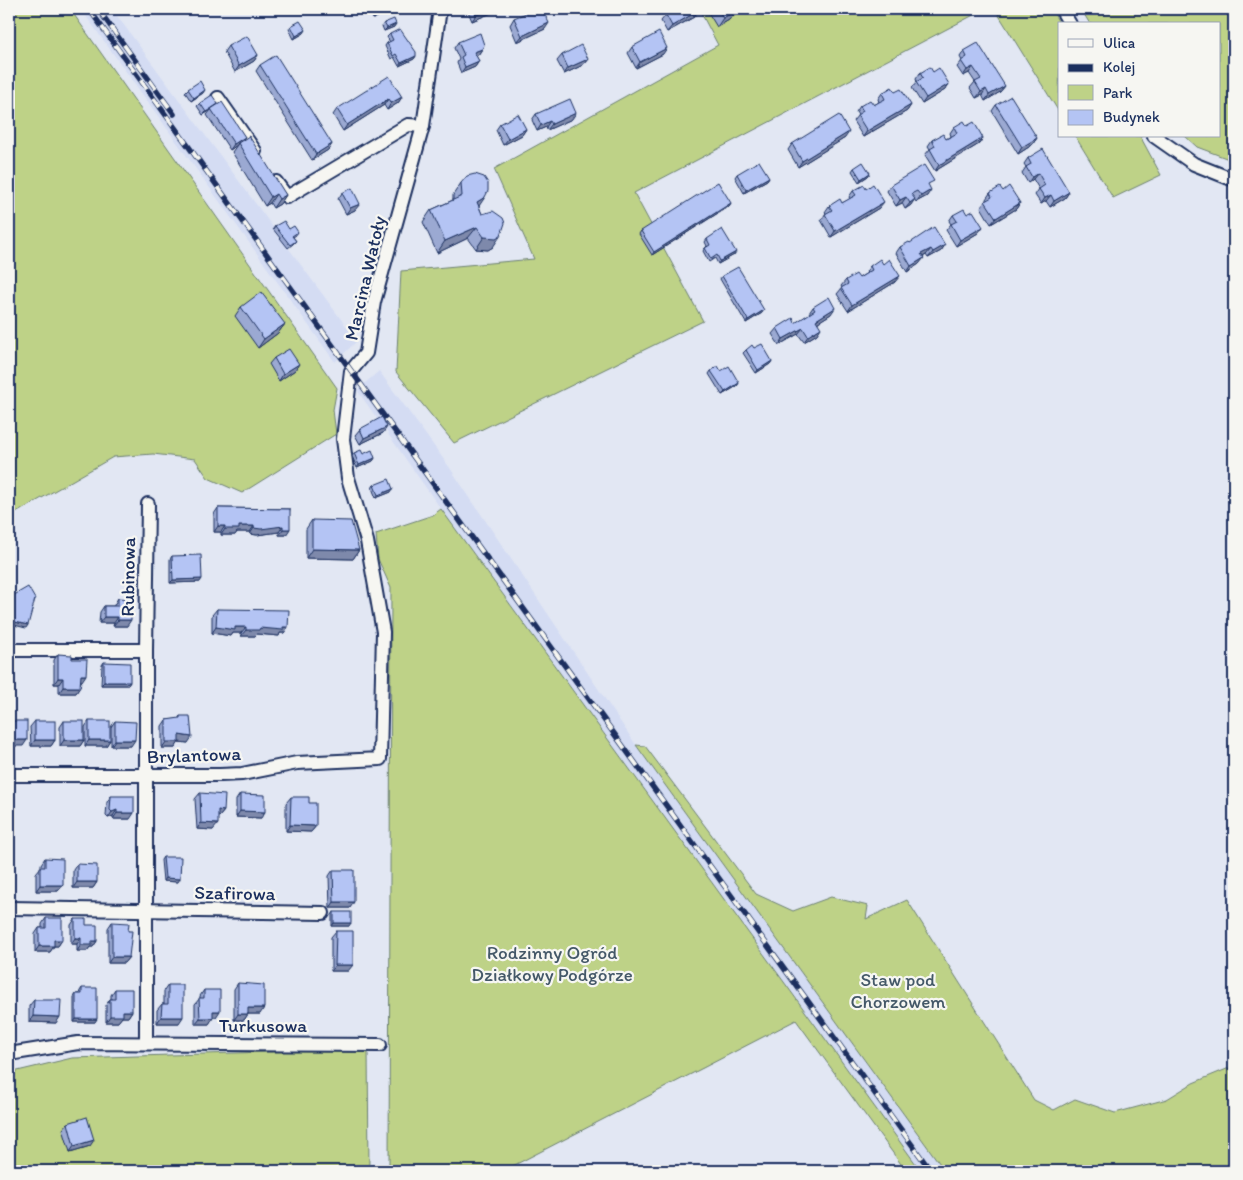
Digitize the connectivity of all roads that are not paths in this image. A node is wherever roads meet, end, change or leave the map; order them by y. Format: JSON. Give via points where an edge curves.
{"nodes":[{"id":1,"x":440,"y":9,"type":"edge"},
{"id":2,"x":1061,"y":9,"type":"edge"},
{"id":3,"x":1069,"y":22,"type":"edge"},
{"id":4,"x":218,"y":98,"type":"dead end"},
{"id":5,"x":423,"y":126,"type":"junction"},
{"id":6,"x":1157,"y":138,"type":"edge"},
{"id":7,"x":261,"y":159,"type":"edge"},
{"id":8,"x":271,"y":174,"type":"edge"},
{"id":9,"x":1234,"y":180,"type":"edge"},
{"id":10,"x":148,"y":504,"type":"dead end"},
{"id":11,"x":9,"y":650,"type":"edge"},
{"id":12,"x":146,"y":650,"type":"junction"},
{"id":13,"x":380,"y":759,"type":"joint"},
{"id":14,"x":9,"y":775,"type":"edge"},
{"id":15,"x":146,"y":776,"type":"junction"},
{"id":16,"x":9,"y":908,"type":"edge"},
{"id":17,"x":146,"y":910,"type":"junction"},
{"id":18,"x":322,"y":913,"type":"dead end"},
{"id":19,"x":146,"y":1044,"type":"junction"},
{"id":20,"x":380,"y":1045,"type":"dead end"},
{"id":21,"x":9,"y":1054,"type":"edge"}],
"edges":[{"from":1,"to":5,"type":"street","name":"Marcina Watoły"},
{"from":2,"to":3,"type":"street"},
{"from":4,"to":7,"type":"street"},
{"from":5,"to":8,"type":"street","via":[[408,125],[287,197]]},
{"from":5,"to":13,"type":"street","name":"Marcina Watoły","via":[[374,302],[366,353],[351,371],[343,439],[348,478],[368,541],[383,632]]},
{"from":6,"to":9,"type":"street","via":[[1194,164]]},
{"from":10,"to":12,"type":"street","name":"Rubinowa"},
{"from":11,"to":12,"type":"street"},
{"from":12,"to":15,"type":"street","name":"Rubinowa"},
{"from":13,"to":15,"type":"street","name":"Brylantowa","via":[[297,763],[242,774]]},
{"from":14,"to":15,"type":"street","name":"Brylantowa"},
{"from":15,"to":17,"type":"street"},
{"from":16,"to":17,"type":"street","name":"Szafirowa"},
{"from":17,"to":18,"type":"street","name":"Szafirowa"},
{"from":17,"to":19,"type":"street"},
{"from":19,"to":20,"type":"street","name":"Turkusowa"},
{"from":19,"to":21,"type":"street","name":"Turkusowa","via":[[78,1043]]}]}
